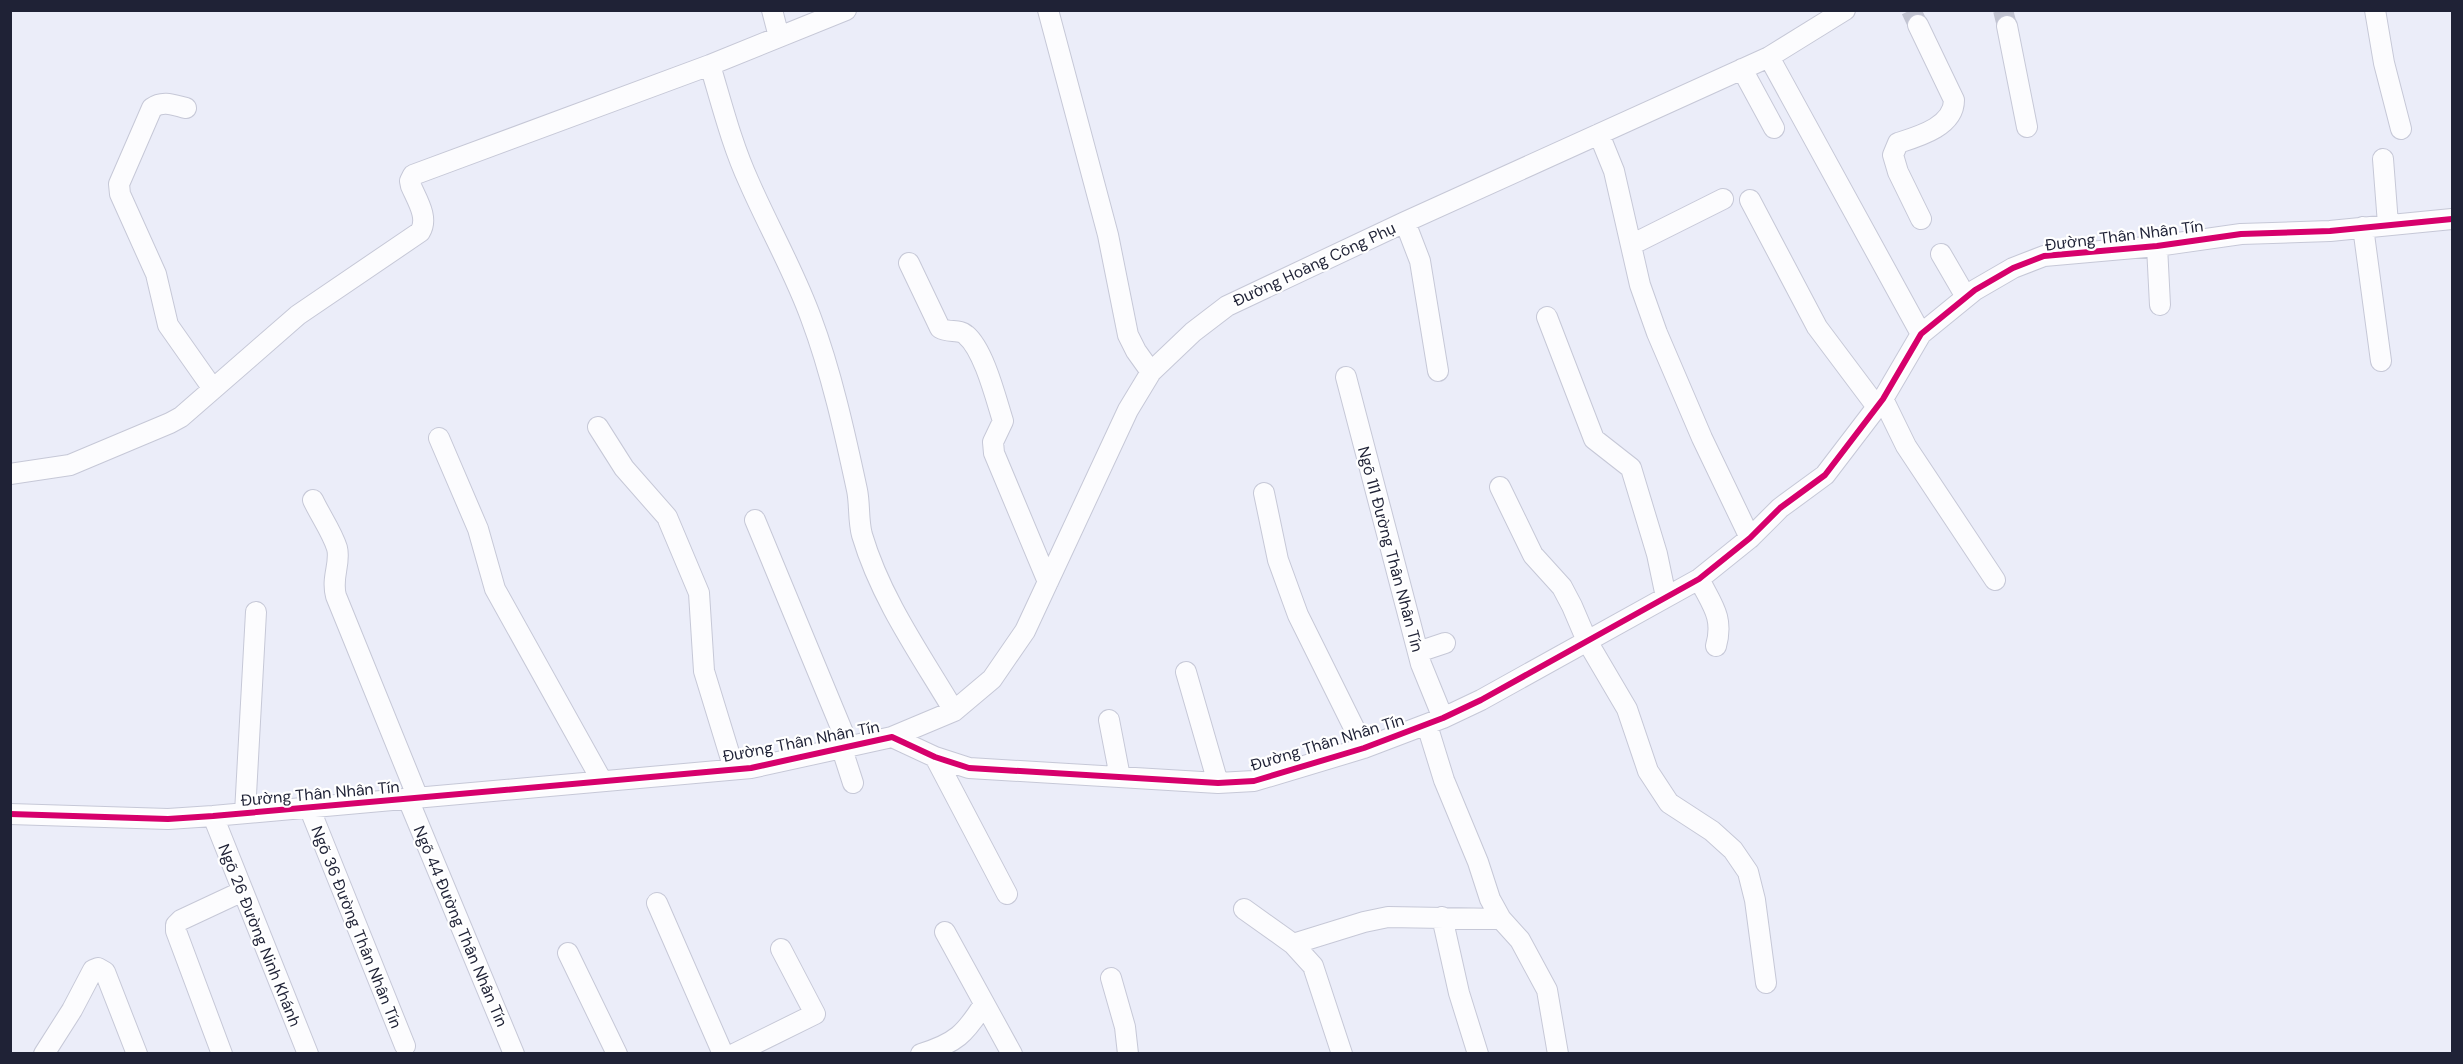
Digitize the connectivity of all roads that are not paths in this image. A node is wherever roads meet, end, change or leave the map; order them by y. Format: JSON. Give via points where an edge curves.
{"nodes":[{"id":1,"x":772,"y":10,"type":"edge"},
{"id":2,"x":846,"y":10,"type":"edge"},
{"id":3,"x":1048,"y":10,"type":"edge"},
{"id":4,"x":1845,"y":10,"type":"edge"},
{"id":5,"x":2375,"y":10,"type":"edge"},
{"id":6,"x":1918,"y":26,"type":"tunnel mouth"},
{"id":7,"x":2007,"y":26,"type":"tunnel mouth"},
{"id":8,"x":779,"y":37,"type":"junction"},
{"id":9,"x":1769,"y":57,"type":"junction"},
{"id":10,"x":710,"y":66,"type":"junction"},
{"id":11,"x":1743,"y":69,"type":"junction"},
{"id":12,"x":186,"y":108,"type":"dead end"},
{"id":13,"x":2026,"y":127,"type":"dead end"},
{"id":14,"x":1774,"y":128,"type":"dead end"},
{"id":15,"x":2401,"y":129,"type":"dead end"},
{"id":16,"x":1599,"y":134,"type":"junction"},
{"id":17,"x":2383,"y":159,"type":"dead end"},
{"id":18,"x":1723,"y":199,"type":"dead end"},
{"id":19,"x":1750,"y":200,"type":"dead end"},
{"id":20,"x":1921,"y":219,"type":"dead end"},
{"id":21,"x":2452,"y":219,"type":"edge"},
{"id":22,"x":1405,"y":222,"type":"junction"},
{"id":23,"x":2388,"y":224,"type":"junction"},
{"id":24,"x":2363,"y":227,"type":"junction"},
{"id":25,"x":1630,"y":245,"type":"junction"},
{"id":26,"x":2157,"y":246,"type":"junction"},
{"id":27,"x":1941,"y":254,"type":"dead end"},
{"id":28,"x":909,"y":263,"type":"dead end"},
{"id":29,"x":1966,"y":297,"type":"junction"},
{"id":30,"x":2160,"y":305,"type":"dead end"},
{"id":31,"x":1547,"y":318,"type":"dead end"},
{"id":32,"x":1921,"y":334,"type":"junction"},
{"id":33,"x":2381,"y":361,"type":"dead end"},
{"id":34,"x":1438,"y":371,"type":"dead end"},
{"id":35,"x":1151,"y":372,"type":"junction"},
{"id":36,"x":1346,"y":377,"type":"dead end"},
{"id":37,"x":213,"y":389,"type":"junction"},
{"id":38,"x":1880,"y":403,"type":"junction"},
{"id":39,"x":598,"y":427,"type":"dead end"},
{"id":40,"x":439,"y":438,"type":"dead end"},
{"id":41,"x":10,"y":474,"type":"edge"},
{"id":42,"x":1500,"y":487,"type":"dead end"},
{"id":43,"x":1264,"y":493,"type":"dead end"},
{"id":44,"x":313,"y":500,"type":"dead end"},
{"id":45,"x":755,"y":520,"type":"dead end"},
{"id":46,"x":1750,"y":538,"type":"junction"},
{"id":47,"x":1699,"y":579,"type":"junction"},
{"id":48,"x":1995,"y":580,"type":"dead end"},
{"id":49,"x":1048,"y":582,"type":"junction"},
{"id":50,"x":1666,"y":597,"type":"junction"},
{"id":51,"x":256,"y":612,"type":"dead end"},
{"id":52,"x":1587,"y":641,"type":"junction"},
{"id":53,"x":1445,"y":643,"type":"dead end"},
{"id":54,"x":1716,"y":646,"type":"dead end"},
{"id":55,"x":1418,"y":652,"type":"junction"},
{"id":56,"x":1186,"y":672,"type":"dead end"},
{"id":57,"x":954,"y":711,"type":"junction"},
{"id":58,"x":1109,"y":720,"type":"dead end"},
{"id":59,"x":1435,"y":721,"type":"junction"},
{"id":60,"x":892,"y":737,"type":"junction"},
{"id":61,"x":846,"y":748,"type":"junction"},
{"id":62,"x":1364,"y":748,"type":"junction"},
{"id":63,"x":935,"y":757,"type":"junction"},
{"id":64,"x":734,"y":769,"type":"junction"},
{"id":65,"x":1120,"y":777,"type":"junction"},
{"id":66,"x":602,"y":781,"type":"junction"},
{"id":67,"x":853,"y":783,"type":"dead end"},
{"id":68,"x":1218,"y":783,"type":"junction"},
{"id":69,"x":413,"y":798,"type":"junction"},
{"id":70,"x":309,"y":807,"type":"junction"},
{"id":71,"x":245,"y":813,"type":"junction"},
{"id":72,"x":10,"y":814,"type":"edge"},
{"id":73,"x":213,"y":816,"type":"junction"},
{"id":74,"x":243,"y":891,"type":"junction"},
{"id":75,"x":1006,"y":894,"type":"dead end"},
{"id":76,"x":657,"y":903,"type":"dead end"},
{"id":77,"x":1244,"y":909,"type":"dead end"},
{"id":78,"x":1442,"y":917,"type":"junction"},
{"id":79,"x":1501,"y":919,"type":"junction"},
{"id":80,"x":945,"y":932,"type":"dead end"},
{"id":81,"x":1293,"y":944,"type":"junction"},
{"id":82,"x":781,"y":949,"type":"dead end"},
{"id":83,"x":568,"y":953,"type":"dead end"},
{"id":84,"x":1111,"y":978,"type":"dead end"},
{"id":85,"x":1766,"y":983,"type":"dead end"},
{"id":86,"x":984,"y":1004,"type":"junction"},
{"id":87,"x":405,"y":1046,"type":"dead end"},
{"id":88,"x":44,"y":1053,"type":"edge"},
{"id":89,"x":137,"y":1053,"type":"edge"},
{"id":90,"x":222,"y":1053,"type":"edge"},
{"id":91,"x":308,"y":1053,"type":"edge"},
{"id":92,"x":514,"y":1053,"type":"edge"},
{"id":93,"x":617,"y":1053,"type":"edge"},
{"id":94,"x":723,"y":1053,"type":"edge"},
{"id":95,"x":734,"y":1053,"type":"edge"},
{"id":96,"x":921,"y":1053,"type":"edge"},
{"id":97,"x":1012,"y":1053,"type":"edge"},
{"id":98,"x":1128,"y":1053,"type":"edge"},
{"id":99,"x":1341,"y":1053,"type":"edge"},
{"id":100,"x":1478,"y":1053,"type":"edge"},
{"id":101,"x":1558,"y":1053,"type":"edge"}],
"edges":[{"from":1,"to":8,"type":"street"},
{"from":2,"to":8,"type":"street"},
{"from":3,"to":35,"type":"street","via":[[1108,235],[1128,335]]},
{"from":4,"to":9,"type":"street","name":"Đường Hoàng Công Phụ"},
{"from":5,"to":15,"type":"street"},
{"from":6,"to":20,"type":"street","via":[[1954,100],[1954,110],[1948,119],[1923,135],[1898,143],[1893,154]]},
{"from":7,"to":13,"type":"street"},
{"from":8,"to":10,"type":"street"},
{"from":9,"to":11,"type":"street","name":"Đường Hoàng Công Phụ"},
{"from":9,"to":32,"type":"street"},
{"from":10,"to":37,"type":"street","via":[[413,175],[411,186],[424,218],[420,232],[298,315]]},
{"from":10,"to":57,"type":"street","via":[[748,181],[812,319],[832,385],[857,493],[861,532],[871,560],[884,593]]},
{"from":11,"to":14,"type":"street"},
{"from":11,"to":16,"type":"street","name":"Đường Hoàng Công Phụ"},
{"from":12,"to":37,"type":"street","via":[[167,103],[152,108],[119,184],[123,204],[156,274],[168,325]]},
{"from":16,"to":22,"type":"street","name":"Đường Hoàng Công Phụ"},
{"from":16,"to":25,"type":"street","via":[[1614,171]]},
{"from":17,"to":23,"type":"street"},
{"from":18,"to":25,"type":"street"},
{"from":19,"to":38,"type":"street","via":[[1817,327]]},
{"from":21,"to":23,"type":"street","name":"Đường Thân Nhân Tín"},
{"from":22,"to":34,"type":"street","via":[[1420,261]]},
{"from":22,"to":35,"type":"street","name":"Đường Hoàng Công Phụ","via":[[1227,306]]},
{"from":23,"to":24,"type":"street","name":"Đường Thân Nhân Tín"},
{"from":24,"to":26,"type":"street","name":"Đường Thân Nhân Tín","via":[[2241,234]]},
{"from":24,"to":33,"type":"street"},
{"from":25,"to":46,"type":"street","via":[[1657,333]]},
{"from":26,"to":29,"type":"street","name":"Đường Thân Nhân Tín","via":[[2044,256],[2013,268]]},
{"from":26,"to":30,"type":"street"},
{"from":27,"to":29,"type":"street"},
{"from":28,"to":49,"type":"street","via":[[940,328],[967,335],[980,356],[1003,421],[993,442],[993,453]]},
{"from":29,"to":32,"type":"street","name":"Đường Thân Nhân Tín"},
{"from":31,"to":50,"type":"street","via":[[1594,440],[1632,468],[1658,554]]},
{"from":32,"to":38,"type":"street","name":"Đường Thân Nhân Tín"},
{"from":35,"to":49,"type":"street","name":"Đường Hoàng Công Phụ","via":[[1128,410]]},
{"from":36,"to":55,"type":"street","name":"Ngõ 111 Đường Thân Nhân Tín"},
{"from":37,"to":41,"type":"street","via":[[170,423],[70,465]]},
{"from":38,"to":46,"type":"street","name":"Đường Thân Nhân Tín","via":[[1825,475],[1780,508]]},
{"from":38,"to":48,"type":"street"},
{"from":39,"to":64,"type":"street","via":[[624,468],[667,517],[699,593],[704,671]]},
{"from":40,"to":66,"type":"street","via":[[478,529],[495,588]]},
{"from":42,"to":52,"type":"street","via":[[1533,555],[1562,587]]},
{"from":43,"to":62,"type":"street","via":[[1278,560],[1298,615]]},
{"from":44,"to":69,"type":"street","name":"Ngõ 44 Đường Thân Nhân Tín","via":[[336,548],[336,596]]},
{"from":45,"to":61,"type":"street"},
{"from":46,"to":47,"type":"street","name":"Đường Thân Nhân Tín"},
{"from":47,"to":50,"type":"street","name":"Đường Thân Nhân Tín"},
{"from":47,"to":54,"type":"street","via":[[1720,621]]},
{"from":49,"to":57,"type":"street","name":"Đường Hoàng Công Phụ","via":[[1025,632],[992,679]]},
{"from":50,"to":52,"type":"street","name":"Đường Thân Nhân Tín"},
{"from":51,"to":71,"type":"street"},
{"from":52,"to":59,"type":"street","name":"Đường Thân Nhân Tín"},
{"from":52,"to":85,"type":"street","via":[[1627,709],[1648,771],[1669,803],[1712,831],[1733,850],[1748,872]]},
{"from":53,"to":55,"type":"street"},
{"from":55,"to":59,"type":"street","name":"Ngõ 111 Đường Thân Nhân Tín"},
{"from":56,"to":68,"type":"street"},
{"from":57,"to":60,"type":"street","name":"Đường Hoàng Công Phụ"},
{"from":58,"to":65,"type":"street"},
{"from":59,"to":62,"type":"street","name":"Đường Thân Nhân Tín"},
{"from":59,"to":79,"type":"street","name":"Ngõ 111 Đường Thân Nhân Tín","via":[[1444,780]]},
{"from":60,"to":61,"type":"street","name":"Đường Thân Nhân Tín"},
{"from":60,"to":63,"type":"street","name":"Đường Thân Nhân Tín"},
{"from":61,"to":64,"type":"street","name":"Đường Thân Nhân Tín"},
{"from":61,"to":67,"type":"street"},
{"from":62,"to":68,"type":"street","name":"Đường Thân Nhân Tín","via":[[1254,781]]},
{"from":63,"to":65,"type":"street","name":"Đường Thân Nhân Tín","via":[[969,768]]},
{"from":63,"to":75,"type":"street"},
{"from":64,"to":66,"type":"street","name":"Đường Thân Nhân Tín"},
{"from":65,"to":68,"type":"street","name":"Đường Thân Nhân Tín"},
{"from":66,"to":69,"type":"street","name":"Đường Thân Nhân Tín"},
{"from":69,"to":70,"type":"street","name":"Đường Thân Nhân Tín"},
{"from":69,"to":92,"type":"street","name":"Ngõ 44 Đường Thân Nhân Tín"},
{"from":70,"to":71,"type":"street","name":"Đường Thân Nhân Tín"},
{"from":70,"to":87,"type":"street","name":"Ngõ 36 Đường Thân Nhân Tín"},
{"from":71,"to":73,"type":"street","name":"Đường Thân Nhân Tín"},
{"from":72,"to":73,"type":"street","name":"Đường Thân Nhân Tín","via":[[168,819]]},
{"from":73,"to":74,"type":"street","name":"Ngõ 26 Đường Ninh Khánh"},
{"from":74,"to":90,"type":"street","via":[[176,925]]},
{"from":74,"to":91,"type":"street","name":"Ngõ 26 Đường Ninh Khánh"},
{"from":76,"to":94,"type":"street"},
{"from":77,"to":81,"type":"street"},
{"from":78,"to":79,"type":"street"},
{"from":78,"to":81,"type":"street","via":[[1388,917]]},
{"from":78,"to":100,"type":"street","via":[[1459,993]]},
{"from":79,"to":101,"type":"street","name":"Ngõ 111 Đường Thân Nhân Tín","via":[[1520,940],[1547,990]]},
{"from":80,"to":86,"type":"street"},
{"from":81,"to":99,"type":"street","via":[[1313,966]]},
{"from":82,"to":95,"type":"street","via":[[815,1014]]},
{"from":83,"to":93,"type":"street"},
{"from":84,"to":98,"type":"street"},
{"from":86,"to":96,"type":"street","via":[[969,1027],[949,1044]]},
{"from":86,"to":97,"type":"street"},
{"from":88,"to":89,"type":"street","via":[[93,970],[98,968],[105,972]]}]}
